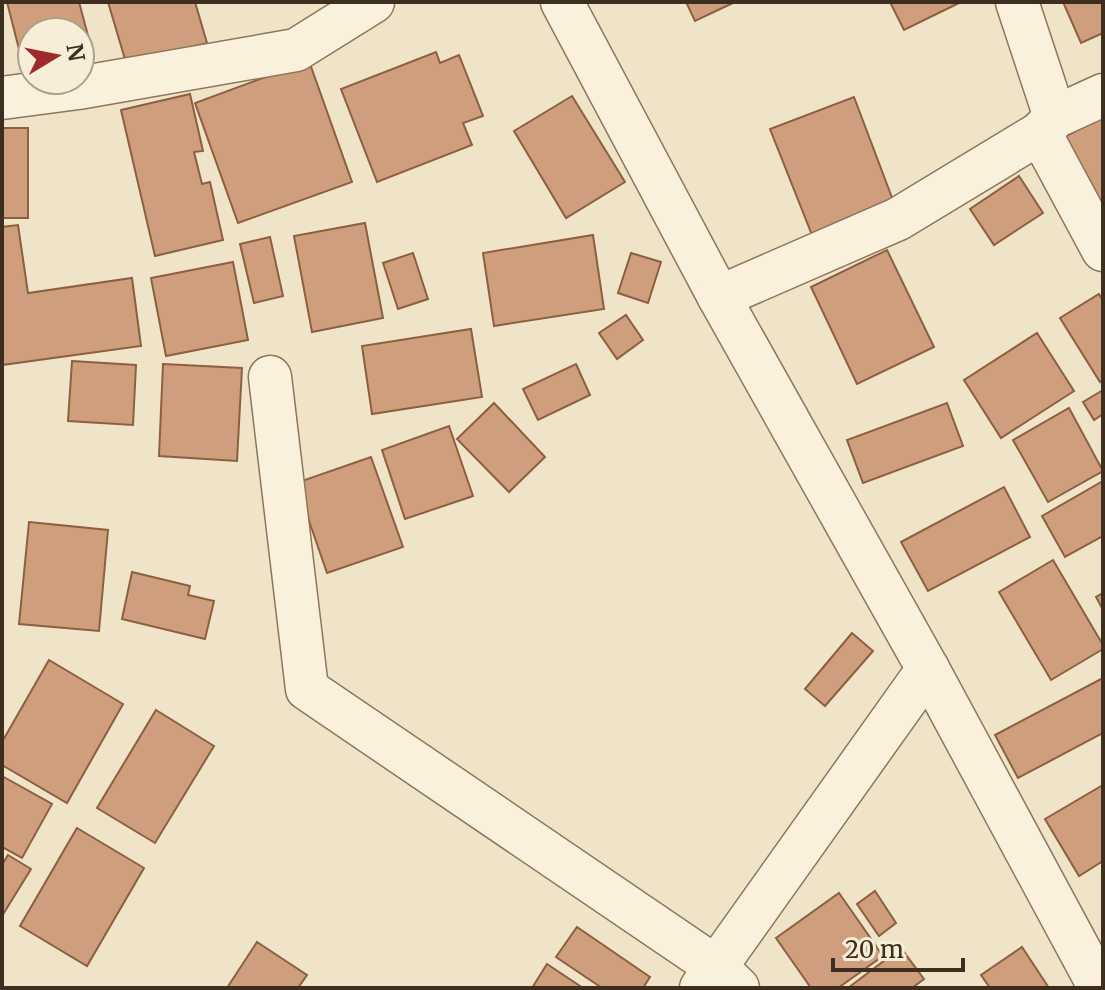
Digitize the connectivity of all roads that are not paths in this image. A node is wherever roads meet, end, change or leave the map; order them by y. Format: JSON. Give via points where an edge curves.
{"nodes":[{"id":1,"x":373,"y":2,"type":"edge"},
{"id":2,"x":562,"y":2,"type":"edge"},
{"id":3,"x":1017,"y":2,"type":"edge"},
{"id":4,"x":1103,"y":95,"type":"edge"},
{"id":5,"x":2,"y":98,"type":"edge"},
{"id":6,"x":1047,"y":125,"type":"junction"},
{"id":7,"x":1103,"y":250,"type":"edge"},
{"id":8,"x":719,"y":297,"type":"junction"},
{"id":9,"x":270,"y":377,"type":"dead end"},
{"id":10,"x":928,"y":669,"type":"junction"},
{"id":11,"x":718,"y":981,"type":"edge"},
{"id":12,"x":1100,"y":988,"type":"edge"}],
"edges":[{"from":1,"to":5,"type":"street","via":[[296,50]]},
{"from":2,"to":8,"type":"street"},
{"from":3,"to":6,"type":"street"},
{"from":4,"to":6,"type":"street"},
{"from":6,"to":7,"type":"street"},
{"from":6,"to":8,"type":"street","via":[[898,219]]},
{"from":8,"to":10,"type":"street"},
{"from":9,"to":11,"type":"street","via":[[307,689]]},
{"from":10,"to":11,"type":"street"},
{"from":10,"to":12,"type":"street"}]}
